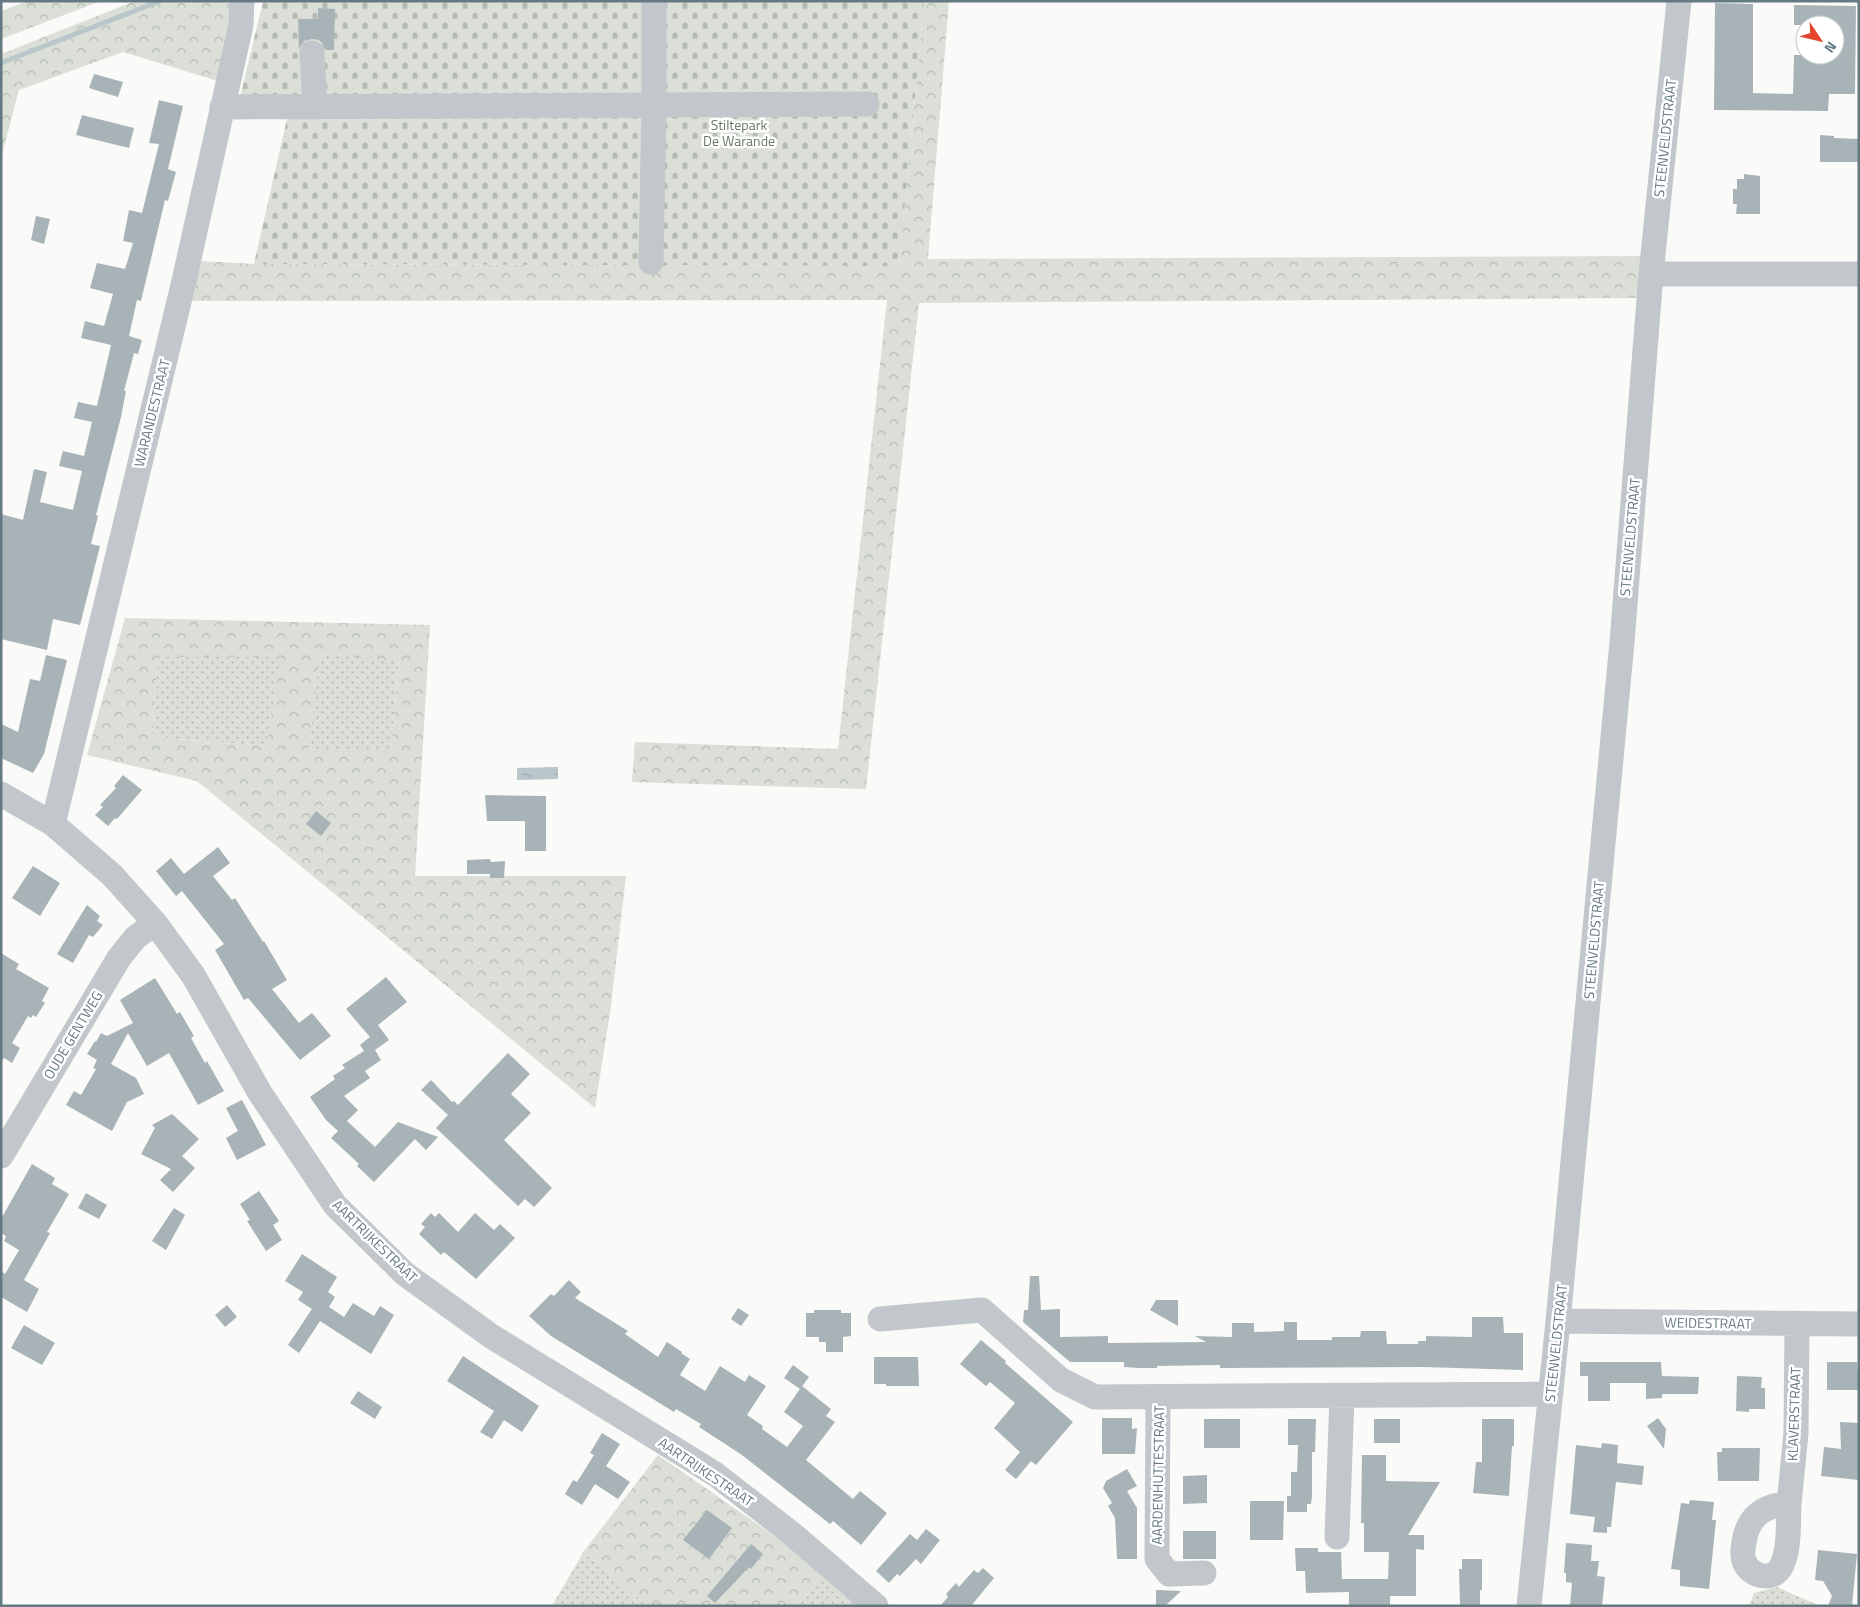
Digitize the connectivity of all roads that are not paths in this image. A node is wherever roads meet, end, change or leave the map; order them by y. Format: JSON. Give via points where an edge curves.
{"nodes":[{"id":1,"x":242,"y":1,"type":"edge"},
{"id":2,"x":654,"y":1,"type":"edge"},
{"id":3,"x":1679,"y":1,"type":"edge"},
{"id":4,"x":312,"y":53,"type":"dead end"},
{"id":5,"x":867,"y":104,"type":"dead end"},
{"id":6,"x":654,"y":105,"type":"junction"},
{"id":7,"x":222,"y":107,"type":"junction"},
{"id":8,"x":315,"y":107,"type":"junction"},
{"id":9,"x":651,"y":262,"type":"dead end"},
{"id":10,"x":1651,"y":274,"type":"junction"},
{"id":11,"x":1859,"y":274,"type":"edge"},
{"id":12,"x":1,"y":794,"type":"edge"},
{"id":13,"x":53,"y":824,"type":"junction"},
{"id":14,"x":155,"y":923,"type":"junction"},
{"id":15,"x":1,"y":1156,"type":"edge"},
{"id":16,"x":880,"y":1319,"type":"dead end"},
{"id":17,"x":1558,"y":1321,"type":"junction"},
{"id":18,"x":1797,"y":1324,"type":"junction"},
{"id":19,"x":1859,"y":1324,"type":"edge"},
{"id":20,"x":1551,"y":1394,"type":"junction"},
{"id":21,"x":1342,"y":1396,"type":"junction"},
{"id":22,"x":1158,"y":1397,"type":"junction"},
{"id":23,"x":1789,"y":1504,"type":"dead end"},
{"id":24,"x":1337,"y":1537,"type":"dead end"},
{"id":25,"x":1204,"y":1573,"type":"dead end"},
{"id":26,"x":876,"y":1606,"type":"edge"},
{"id":27,"x":1529,"y":1606,"type":"edge"}],
"edges":[{"from":1,"to":7,"type":"street","name":"WARANDESTRAAT","via":[[241,24]]},
{"from":2,"to":6,"type":"street"},
{"from":3,"to":10,"type":"street","name":"STEENVELDSTRAAT"},
{"from":4,"to":8,"type":"street"},
{"from":5,"to":6,"type":"street"},
{"from":6,"to":8,"type":"street"},
{"from":6,"to":9,"type":"street"},
{"from":7,"to":8,"type":"street"},
{"from":7,"to":13,"type":"street","name":"WARANDESTRAAT","via":[[184,281]]},
{"from":10,"to":11,"type":"street"},
{"from":10,"to":17,"type":"street","name":"STEENVELDSTRAAT","via":[[1621,652]]},
{"from":12,"to":13,"type":"street","name":"AARTRIJKESTRAAT"},
{"from":13,"to":14,"type":"street","name":"AARTRIJKESTRAAT","via":[[112,875]]},
{"from":14,"to":15,"type":"street","name":"OUDE GENTWEG","via":[[135,938],[119,958]]},
{"from":14,"to":26,"type":"street","name":"AARTRIJKESTRAAT","via":[[193,975],[260,1093],[335,1205],[405,1274],[491,1336],[715,1474],[791,1533]]},
{"from":16,"to":22,"type":"street","name":"AARDENHUTTESTRAAT","via":[[982,1310],[1061,1380],[1086,1393],[1095,1397]]},
{"from":17,"to":18,"type":"street","name":"WEIDESTRAAT"},
{"from":17,"to":20,"type":"street","name":"STEENVELDSTRAAT"},
{"from":18,"to":19,"type":"street","name":"WEIDESTRAAT"},
{"from":18,"to":23,"type":"street","name":"KLAVERSTRAAT","via":[[1796,1433]]},
{"from":20,"to":21,"type":"street","name":"AARDENHUTTESTRAAT"},
{"from":20,"to":27,"type":"street","name":"STEENVELDSTRAAT"},
{"from":21,"to":22,"type":"street","name":"AARDENHUTTESTRAAT"},
{"from":21,"to":24,"type":"street"},
{"from":22,"to":25,"type":"street","name":"AARDENHUTTESTRAAT","via":[[1157,1559],[1169,1574]]}]}
